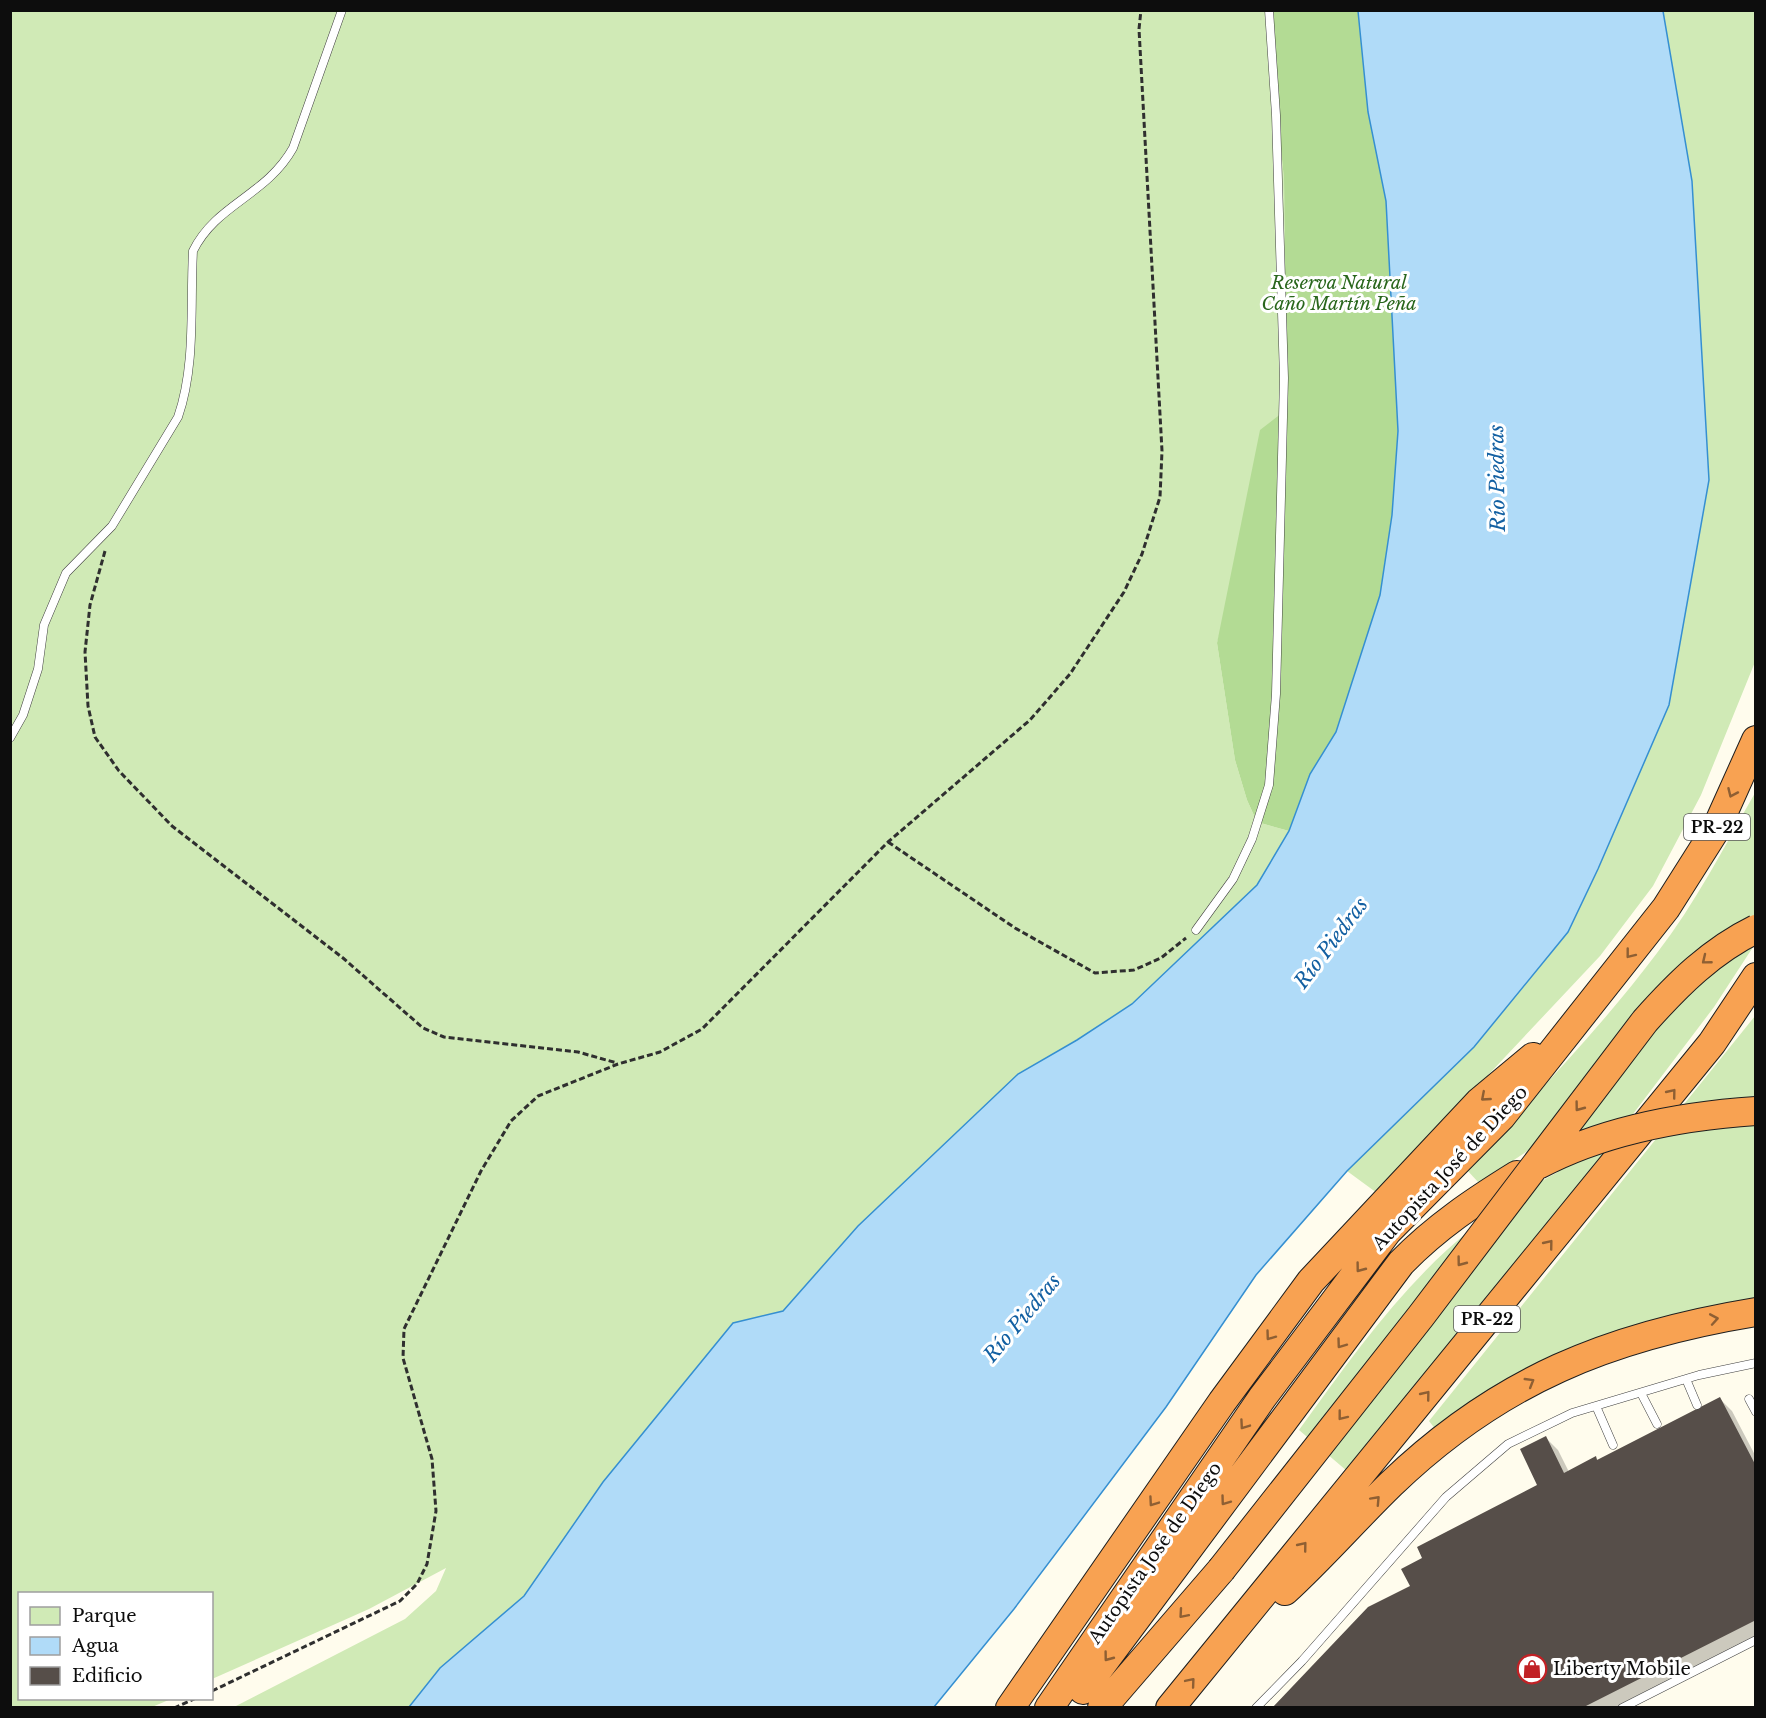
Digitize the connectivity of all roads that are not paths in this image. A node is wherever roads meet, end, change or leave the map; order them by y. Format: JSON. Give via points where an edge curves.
{"nodes":[{"id":1,"x":342,"y":10,"type":"edge"},
{"id":2,"x":1269,"y":10,"type":"edge"},
{"id":3,"x":10,"y":738,"type":"edge"},
{"id":4,"x":1755,"y":740,"type":"edge"},
{"id":5,"x":1755,"y":929,"type":"edge"},
{"id":6,"x":1196,"y":930,"type":"road end"},
{"id":7,"x":1755,"y":977,"type":"edge"},
{"id":8,"x":1578,"y":1020,"type":"junction"},
{"id":9,"x":1755,"y":1111,"type":"edge"},
{"id":10,"x":1755,"y":1312,"type":"edge"},
{"id":11,"x":1755,"y":1363,"type":"edge"},
{"id":12,"x":1686,"y":1379,"type":"junction"},
{"id":13,"x":1641,"y":1393,"type":"junction"},
{"id":14,"x":1749,"y":1399,"type":"dead end"},
{"id":15,"x":1697,"y":1405,"type":"dead end"},
{"id":16,"x":1596,"y":1406,"type":"junction"},
{"id":17,"x":1755,"y":1412,"type":"edge"},
{"id":18,"x":1657,"y":1424,"type":"dead end"},
{"id":19,"x":1613,"y":1445,"type":"dead end"},
{"id":20,"x":1755,"y":1640,"type":"edge"},
{"id":21,"x":1213,"y":1657,"type":"junction"},
{"id":22,"x":1010,"y":1707,"type":"edge"},
{"id":23,"x":1049,"y":1707,"type":"edge"},
{"id":24,"x":1068,"y":1707,"type":"edge"},
{"id":25,"x":1102,"y":1707,"type":"edge"},
{"id":26,"x":1170,"y":1707,"type":"edge"},
{"id":27,"x":1256,"y":1707,"type":"edge"},
{"id":28,"x":1622,"y":1707,"type":"edge"}],
"edges":[{"from":1,"to":3,"type":"lane","via":[[284,164],[261,187],[214,221],[193,251],[191,344],[178,417],[112,526],[66,573],[44,626],[38,669],[23,715]]},
{"from":2,"to":6,"type":"lane","via":[[1284,378],[1275,706],[1269,785],[1252,839],[1233,879]]},
{"from":4,"to":8,"type":"highway","name":"Autopista José de Diego","number":"PR-22","one_way":true,"via":[[1716,829],[1678,888]]},
{"from":5,"to":25,"type":"highway","one_way":true,"bridge":true,"via":[[1702,963],[1677,984],[1645,1021],[1221,1570]]},
{"from":21,"to":7,"type":"highway","number":"PR-22","one_way":true,"via":[[1712,1043]]},
{"from":8,"to":22,"type":"highway","one_way":true,"via":[[1479,1102],[1311,1281]]},
{"from":8,"to":23,"type":"highway","name":"Autopista José de Diego","number":"PR-22","one_way":true,"via":[[1501,1117],[1387,1232],[1262,1398]]},
{"from":9,"to":24,"type":"highway","one_way":true,"bridge":true,"via":[[1690,1118],[1617,1134],[1572,1149],[1518,1175],[1424,1239],[1401,1263],[1204,1531]]},
{"from":21,"to":10,"type":"highway","one_way":true,"via":[[1328,1552],[1392,1483],[1474,1416],[1549,1371],[1615,1344],[1689,1323]]},
{"from":11,"to":12,"type":"lane"},
{"from":12,"to":13,"type":"lane"},
{"from":12,"to":15,"type":"lane"},
{"from":13,"to":16,"type":"lane"},
{"from":13,"to":18,"type":"lane"},
{"from":14,"to":17,"type":"lane"},
{"from":16,"to":19,"type":"lane"},
{"from":16,"to":27,"type":"lane","via":[[1572,1413],[1508,1444],[1446,1497],[1302,1661]]},
{"from":20,"to":28,"type":"lane"},
{"from":26,"to":21,"type":"highway","number":"PR-22","one_way":true}]}
